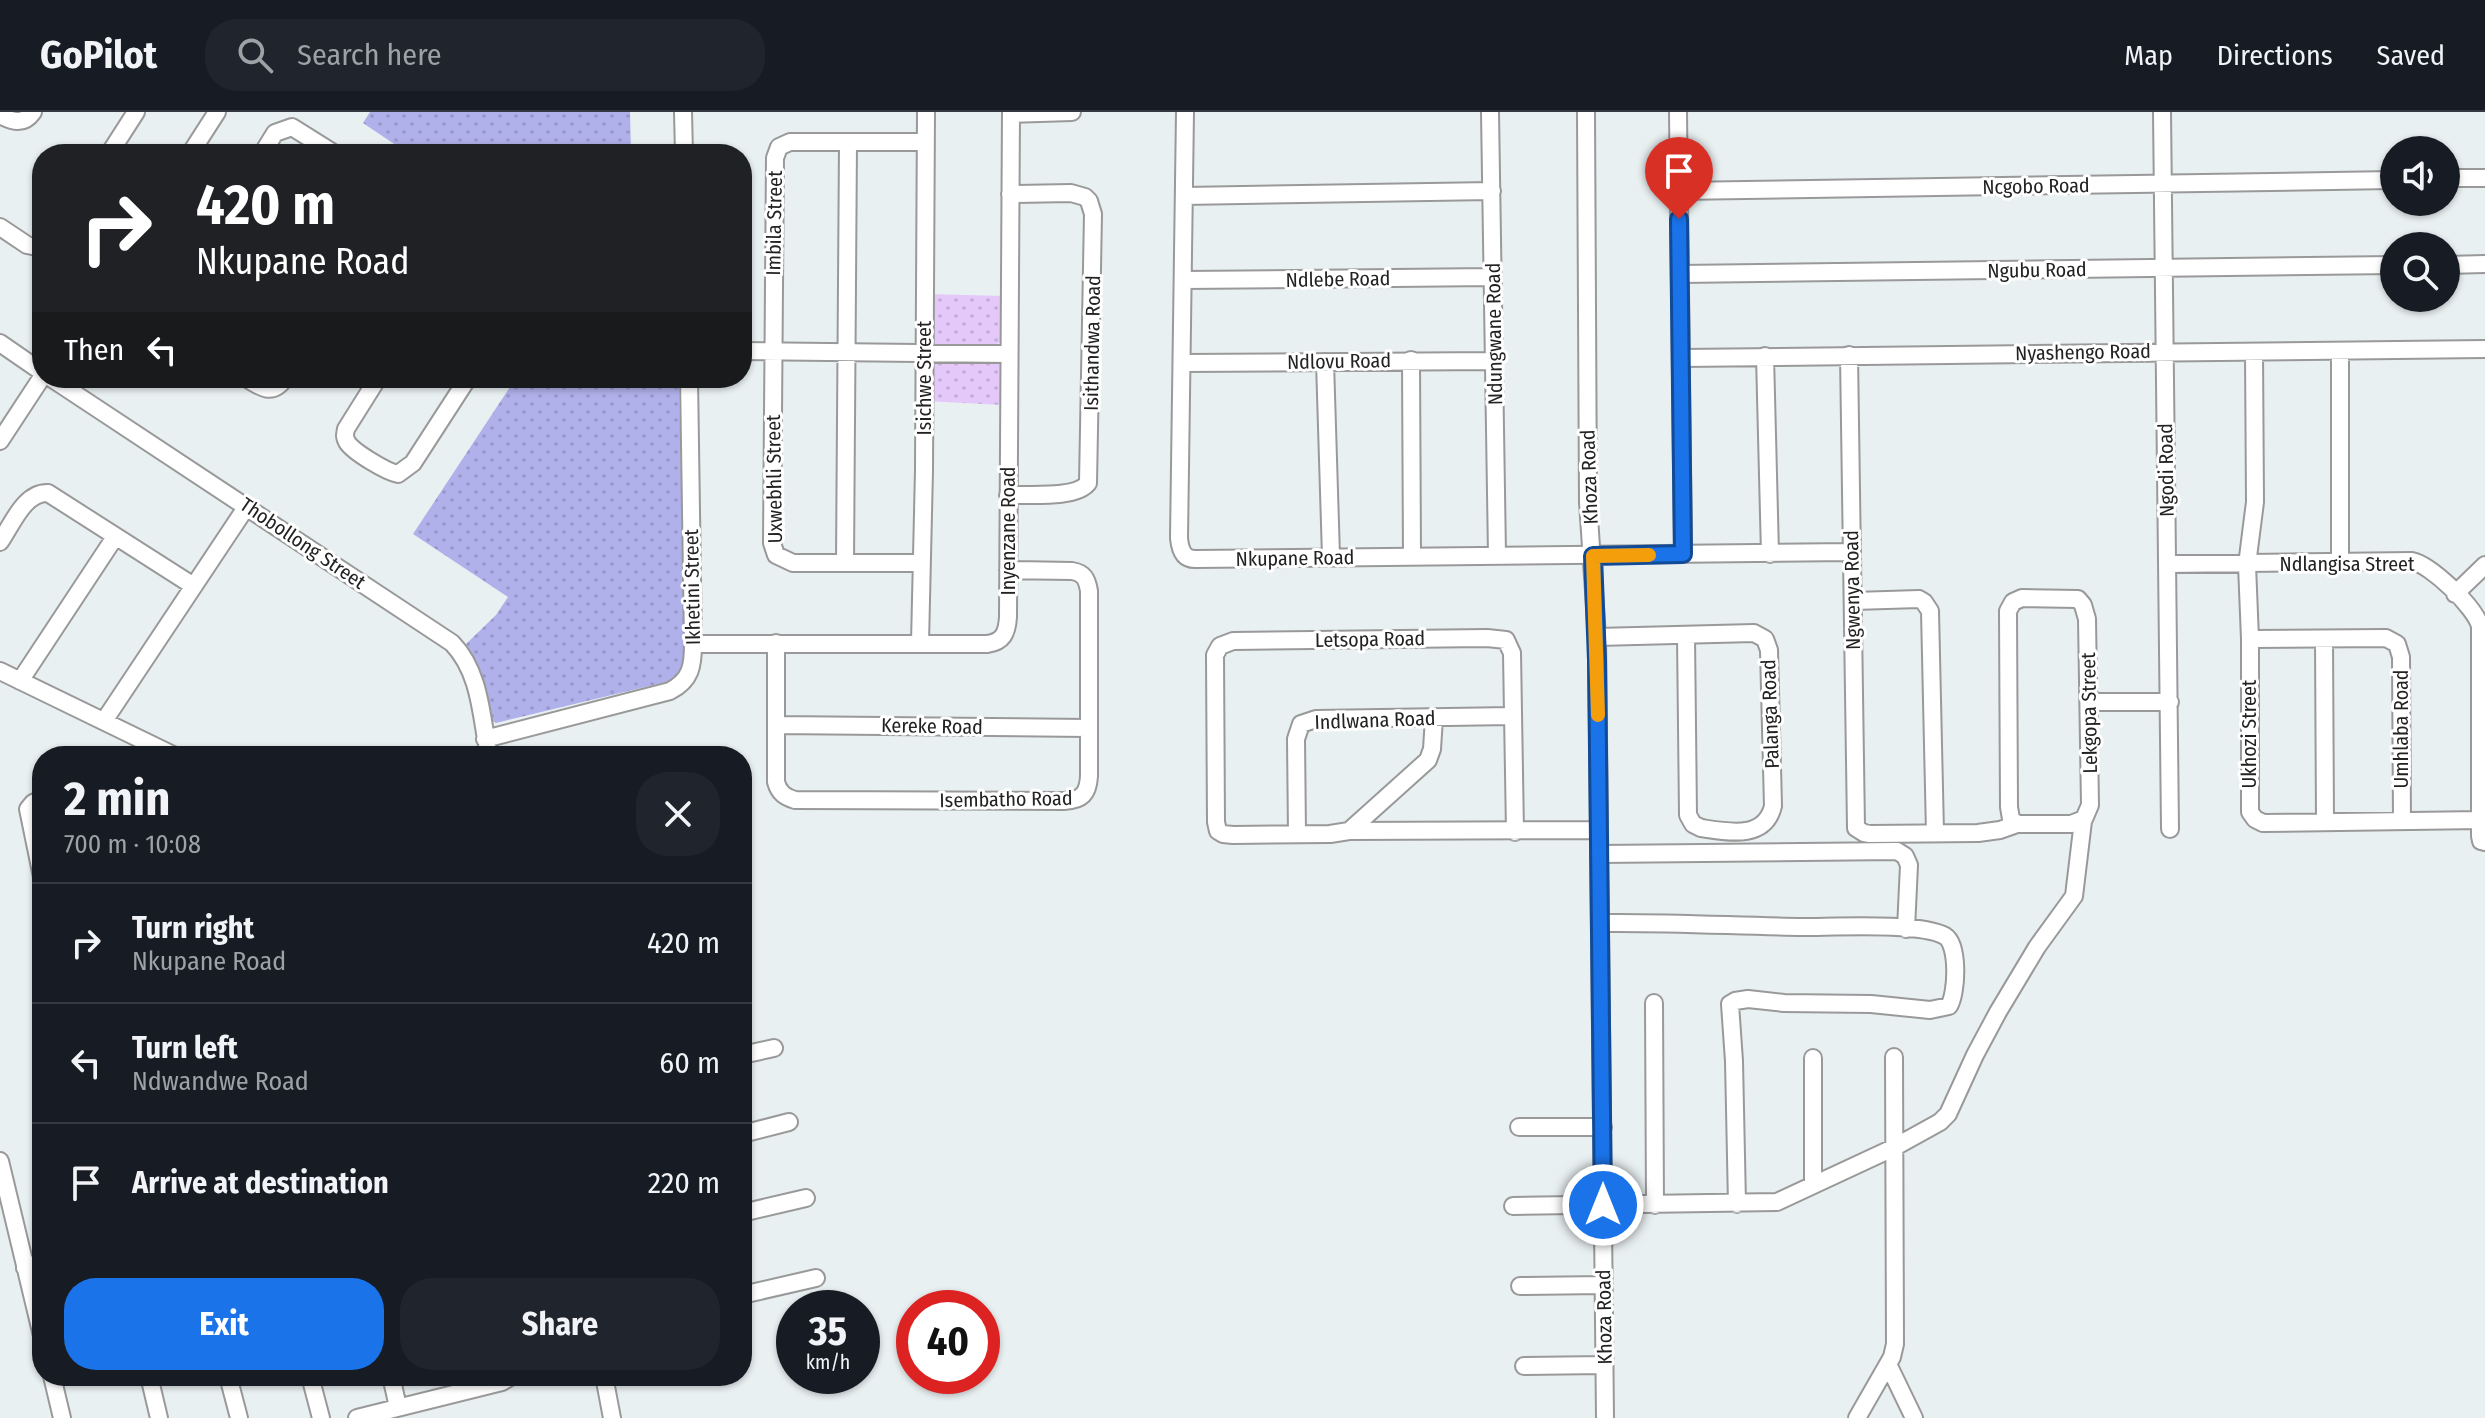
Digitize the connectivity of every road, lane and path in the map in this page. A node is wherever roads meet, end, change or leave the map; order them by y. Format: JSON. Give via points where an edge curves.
{"nodes":[{"id":1,"x":33,"y":112,"type":"edge"},
{"id":2,"x":136,"y":112,"type":"edge"},
{"id":3,"x":217,"y":112,"type":"edge"},
{"id":4,"x":683,"y":112,"type":"edge"},
{"id":5,"x":926,"y":112,"type":"edge"},
{"id":6,"x":1072,"y":112,"type":"edge"},
{"id":7,"x":1185,"y":112,"type":"edge"},
{"id":8,"x":1490,"y":112,"type":"edge"},
{"id":9,"x":1586,"y":112,"type":"edge"},
{"id":10,"x":1678,"y":112,"type":"edge"},
{"id":11,"x":2162,"y":112,"type":"edge"},
{"id":12,"x":1011,"y":113,"type":"edge"},
{"id":13,"x":0,"y":115,"type":"edge"},
{"id":14,"x":926,"y":142,"type":"junction"},
{"id":15,"x":848,"y":143,"type":"junction"},
{"id":16,"x":115,"y":144,"type":"edge"},
{"id":17,"x":196,"y":144,"type":"edge"},
{"id":18,"x":268,"y":144,"type":"edge"},
{"id":19,"x":319,"y":144,"type":"edge"},
{"id":20,"x":684,"y":144,"type":"edge"},
{"id":21,"x":2460,"y":178,"type":"edge"},
{"id":22,"x":2485,"y":178,"type":"edge"},
{"id":23,"x":2380,"y":180,"type":"edge"},
{"id":24,"x":2164,"y":184,"type":"junction"},
{"id":25,"x":1492,"y":191,"type":"junction"},
{"id":26,"x":1678,"y":191,"type":"junction"},
{"id":27,"x":1010,"y":194,"type":"junction"},
{"id":28,"x":1184,"y":196,"type":"junction"},
{"id":29,"x":0,"y":227,"type":"edge"},
{"id":30,"x":32,"y":246,"type":"edge"},
{"id":31,"x":2485,"y":264,"type":"edge"},
{"id":32,"x":2380,"y":265,"type":"edge"},
{"id":33,"x":2460,"y":265,"type":"edge"},
{"id":34,"x":2164,"y":268,"type":"junction"},
{"id":35,"x":1680,"y":274,"type":"junction"},
{"id":36,"x":1492,"y":277,"type":"junction"},
{"id":37,"x":1184,"y":280,"type":"junction"},
{"id":38,"x":0,"y":343,"type":"edge"},
{"id":39,"x":2485,"y":349,"type":"edge"},
{"id":40,"x":752,"y":351,"type":"edge"},
{"id":41,"x":773,"y":351,"type":"junction"},
{"id":42,"x":2165,"y":351,"type":"junction"},
{"id":43,"x":2340,"y":351,"type":"junction"},
{"id":44,"x":2254,"y":352,"type":"junction"},
{"id":45,"x":846,"y":353,"type":"junction"},
{"id":46,"x":924,"y":353,"type":"junction"},
{"id":47,"x":1008,"y":354,"type":"junction"},
{"id":48,"x":1849,"y":355,"type":"junction"},
{"id":49,"x":1765,"y":356,"type":"junction"},
{"id":50,"x":1681,"y":358,"type":"junction"},
{"id":51,"x":1411,"y":360,"type":"junction"},
{"id":52,"x":1494,"y":361,"type":"junction"},
{"id":53,"x":1325,"y":362,"type":"junction"},
{"id":54,"x":1183,"y":363,"type":"junction"},
{"id":55,"x":32,"y":367,"type":"edge"},
{"id":56,"x":33,"y":388,"type":"edge"},
{"id":57,"x":66,"y":388,"type":"edge"},
{"id":58,"x":372,"y":388,"type":"edge"},
{"id":59,"x":462,"y":388,"type":"edge"},
{"id":60,"x":689,"y":388,"type":"edge"},
{"id":61,"x":0,"y":441,"type":"edge"},
{"id":62,"x":1008,"y":495,"type":"junction"},
{"id":63,"x":247,"y":506,"type":"junction"},
{"id":64,"x":115,"y":537,"type":"junction"},
{"id":65,"x":0,"y":542,"type":"edge"},
{"id":66,"x":1851,"y":552,"type":"junction"},
{"id":67,"x":1683,"y":554,"type":"junction"},
{"id":68,"x":1770,"y":554,"type":"junction"},
{"id":69,"x":1497,"y":555,"type":"junction"},
{"id":70,"x":1331,"y":556,"type":"junction"},
{"id":71,"x":1412,"y":556,"type":"junction"},
{"id":72,"x":1593,"y":556,"type":"junction"},
{"id":73,"x":2340,"y":561,"type":"junction"},
{"id":74,"x":845,"y":562,"type":"junction"},
{"id":75,"x":921,"y":563,"type":"junction"},
{"id":76,"x":2168,"y":564,"type":"junction"},
{"id":77,"x":2247,"y":565,"type":"junction"},
{"id":78,"x":2485,"y":565,"type":"edge"},
{"id":79,"x":1008,"y":570,"type":"junction"},
{"id":80,"x":192,"y":585,"type":"junction"},
{"id":81,"x":2455,"y":594,"type":"junction"},
{"id":82,"x":1854,"y":601,"type":"junction"},
{"id":83,"x":1686,"y":636,"type":"junction"},
{"id":84,"x":1597,"y":637,"type":"junction"},
{"id":85,"x":2250,"y":639,"type":"junction"},
{"id":86,"x":2324,"y":639,"type":"junction"},
{"id":87,"x":776,"y":643,"type":"junction"},
{"id":88,"x":920,"y":643,"type":"junction"},
{"id":89,"x":693,"y":644,"type":"junction"},
{"id":90,"x":0,"y":671,"type":"edge"},
{"id":91,"x":20,"y":681,"type":"junction"},
{"id":92,"x":2090,"y":702,"type":"junction"},
{"id":93,"x":2170,"y":702,"type":"junction"},
{"id":94,"x":1512,"y":716,"type":"junction"},
{"id":95,"x":1434,"y":718,"type":"junction"},
{"id":96,"x":104,"y":721,"type":"junction"},
{"id":97,"x":776,"y":725,"type":"junction"},
{"id":98,"x":1088,"y":728,"type":"junction"},
{"id":99,"x":155,"y":746,"type":"edge"},
{"id":100,"x":487,"y":746,"type":"edge"},
{"id":101,"x":493,"y":746,"type":"edge"},
{"id":102,"x":32,"y":804,"type":"edge"},
{"id":103,"x":2402,"y":820,"type":"junction"},
{"id":104,"x":2083,"y":821,"type":"junction"},
{"id":105,"x":2325,"y":822,"type":"junction"},
{"id":106,"x":2017,"y":824,"type":"junction"},
{"id":107,"x":32,"y":828,"type":"edge"},
{"id":108,"x":2170,"y":829,"type":"dead end"},
{"id":109,"x":1598,"y":830,"type":"junction"},
{"id":110,"x":1349,"y":831,"type":"junction"},
{"id":111,"x":1515,"y":832,"type":"junction"},
{"id":112,"x":1935,"y":833,"type":"junction"},
{"id":113,"x":2482,"y":833,"type":"edge"},
{"id":114,"x":1297,"y":834,"type":"junction"},
{"id":115,"x":1600,"y":854,"type":"junction"},
{"id":116,"x":1601,"y":923,"type":"junction"},
{"id":117,"x":1906,"y":929,"type":"junction"},
{"id":118,"x":1654,"y":1003,"type":"dead end"},
{"id":119,"x":774,"y":1048,"type":"dead end"},
{"id":120,"x":752,"y":1053,"type":"edge"},
{"id":121,"x":1894,"y":1057,"type":"dead end"},
{"id":122,"x":1813,"y":1058,"type":"dead end"},
{"id":123,"x":789,"y":1122,"type":"dead end"},
{"id":124,"x":1519,"y":1127,"type":"dead end"},
{"id":125,"x":1603,"y":1127,"type":"junction"},
{"id":126,"x":752,"y":1131,"type":"edge"},
{"id":127,"x":1893,"y":1148,"type":"junction"},
{"id":128,"x":0,"y":1161,"type":"edge"},
{"id":129,"x":1813,"y":1185,"type":"junction"},
{"id":130,"x":806,"y":1198,"type":"dead end"},
{"id":131,"x":1737,"y":1204,"type":"junction"},
{"id":132,"x":1603,"y":1205,"type":"junction"},
{"id":133,"x":1655,"y":1205,"type":"junction"},
{"id":134,"x":1513,"y":1206,"type":"dead end"},
{"id":135,"x":752,"y":1211,"type":"edge"},
{"id":136,"x":32,"y":1265,"type":"edge"},
{"id":137,"x":25,"y":1268,"type":"junction"},
{"id":138,"x":816,"y":1278,"type":"dead end"},
{"id":139,"x":1603,"y":1285,"type":"junction"},
{"id":140,"x":1520,"y":1286,"type":"dead end"},
{"id":141,"x":752,"y":1293,"type":"edge"},
{"id":142,"x":32,"y":1296,"type":"edge"},
{"id":143,"x":1888,"y":1364,"type":"junction"},
{"id":144,"x":1604,"y":1365,"type":"junction"},
{"id":145,"x":1524,"y":1366,"type":"dead end"},
{"id":146,"x":54,"y":1386,"type":"edge"},
{"id":147,"x":151,"y":1386,"type":"edge"},
{"id":148,"x":231,"y":1386,"type":"edge"},
{"id":149,"x":313,"y":1386,"type":"edge"},
{"id":150,"x":393,"y":1386,"type":"edge"},
{"id":151,"x":480,"y":1386,"type":"edge"},
{"id":152,"x":606,"y":1386,"type":"edge"},
{"id":153,"x":398,"y":1407,"type":"junction"},
{"id":154,"x":62,"y":1418,"type":"edge"},
{"id":155,"x":159,"y":1418,"type":"edge"},
{"id":156,"x":239,"y":1418,"type":"edge"},
{"id":157,"x":321,"y":1418,"type":"edge"},
{"id":158,"x":357,"y":1418,"type":"edge"},
{"id":159,"x":612,"y":1418,"type":"edge"},
{"id":160,"x":1605,"y":1418,"type":"edge"},
{"id":161,"x":1857,"y":1418,"type":"edge"},
{"id":162,"x":1914,"y":1418,"type":"edge"}],
"edges":[{"from":1,"to":13,"type":"street","via":[[15,122]]},
{"from":2,"to":16,"type":"street"},
{"from":3,"to":17,"type":"street"},
{"from":4,"to":20,"type":"street"},
{"from":5,"to":14,"type":"street","name":"Isichwe Street"},
{"from":6,"to":12,"type":"street"},
{"from":7,"to":28,"type":"street","name":"Nkupane Road"},
{"from":8,"to":25,"type":"street","name":"Ndungwane Road"},
{"from":9,"to":72,"type":"street","name":"Khoza Road","via":[[1588,502]]},
{"from":10,"to":26,"type":"street"},
{"from":11,"to":24,"type":"street","name":"Ngodi Road"},
{"from":12,"to":27,"type":"street","name":"Inyenzane Road"},
{"from":14,"to":15,"type":"street","name":"Imbila Street"},
{"from":14,"to":46,"type":"street","name":"Isichwe Street"},
{"from":15,"to":41,"type":"street","name":"Imbila Street","via":[[790,142],[776,152]]},
{"from":15,"to":45,"type":"street"},
{"from":18,"to":19,"type":"street","via":[[275,133],[292,127]]},
{"from":21,"to":22,"type":"street"},
{"from":23,"to":24,"type":"street","name":"Ncgobo Road"},
{"from":24,"to":26,"type":"street","name":"Ncgobo Road"},
{"from":24,"to":34,"type":"street","name":"Ngodi Road"},
{"from":25,"to":28,"type":"street"},
{"from":25,"to":36,"type":"street","name":"Ndungwane Road"},
{"from":26,"to":35,"type":"street"},
{"from":27,"to":47,"type":"street","name":"Inyenzane Road"},
{"from":27,"to":62,"type":"street","name":"Isithandwa Road","via":[[1079,194],[1089,201],[1093,214],[1088,483],[1074,493]]},
{"from":28,"to":37,"type":"street","name":"Nkupane Road"},
{"from":29,"to":30,"type":"street"},
{"from":31,"to":33,"type":"street"},
{"from":32,"to":34,"type":"street","name":"Ngubu Road"},
{"from":34,"to":35,"type":"street","name":"Ngubu Road"},
{"from":34,"to":42,"type":"street","name":"Ngodi Road"},
{"from":35,"to":50,"type":"street"},
{"from":36,"to":37,"type":"street","name":"Ndlebe Road"},
{"from":36,"to":52,"type":"street","name":"Ndungwane Road"},
{"from":37,"to":54,"type":"street","name":"Nkupane Road"},
{"from":38,"to":55,"type":"street"},
{"from":39,"to":43,"type":"street","name":"Nyashengo Road"},
{"from":40,"to":41,"type":"street"},
{"from":41,"to":45,"type":"street"},
{"from":41,"to":74,"type":"street","name":"Uxwebhli Street","via":[[774,551],[793,563]]},
{"from":42,"to":44,"type":"street","name":"Nyashengo Road"},
{"from":42,"to":48,"type":"street","name":"Nyashengo Road"},
{"from":42,"to":76,"type":"street","name":"Ngodi Road"},
{"from":43,"to":44,"type":"street","name":"Nyashengo Road"},
{"from":43,"to":73,"type":"street"},
{"from":44,"to":77,"type":"street","name":"Ukhozi Street","via":[[2255,502]]},
{"from":45,"to":46,"type":"street"},
{"from":45,"to":74,"type":"street"},
{"from":46,"to":47,"type":"street"},
{"from":46,"to":75,"type":"street","name":"Isichwe Street"},
{"from":47,"to":62,"type":"street","name":"Inyenzane Road"},
{"from":48,"to":49,"type":"street","name":"Nyashengo Road"},
{"from":48,"to":66,"type":"street","name":"Ngwenya Road"},
{"from":49,"to":50,"type":"street","name":"Nyashengo Road"},
{"from":49,"to":68,"type":"street"},
{"from":50,"to":67,"type":"street"},
{"from":51,"to":52,"type":"street","name":"Ndlovu Road"},
{"from":51,"to":53,"type":"street","name":"Ndlovu Road"},
{"from":51,"to":71,"type":"street"},
{"from":52,"to":69,"type":"street","name":"Ndungwane Road"},
{"from":53,"to":54,"type":"street","name":"Ndlovu Road"},
{"from":53,"to":70,"type":"street"},
{"from":54,"to":70,"type":"street","name":"Nkupane Road","via":[[1182,553],[1195,559]]},
{"from":56,"to":61,"type":"street"},
{"from":57,"to":63,"type":"street","name":"Thobollong Street"},
{"from":58,"to":59,"type":"street","via":[[345,435],[352,447],[398,474],[413,463]]},
{"from":60,"to":89,"type":"street","name":"Ikhetini Street"},
{"from":62,"to":79,"type":"street","name":"Inyenzane Road"},
{"from":63,"to":80,"type":"street"},
{"from":63,"to":100,"type":"street","name":"Thobollong Street","via":[[452,643],[471,669]]},
{"from":64,"to":65,"type":"street","via":[[43,492],[28,500]]},
{"from":64,"to":80,"type":"street"},
{"from":64,"to":91,"type":"street"},
{"from":66,"to":68,"type":"street","name":"Nkupane Road"},
{"from":66,"to":82,"type":"street","name":"Ngwenya Road"},
{"from":67,"to":68,"type":"street","name":"Nkupane Road"},
{"from":67,"to":72,"type":"street","name":"Nkupane Road"},
{"from":69,"to":71,"type":"street","name":"Nkupane Road"},
{"from":69,"to":72,"type":"street","name":"Nkupane Road"},
{"from":70,"to":71,"type":"street","name":"Nkupane Road"},
{"from":72,"to":84,"type":"street","name":"Khoza Road"},
{"from":73,"to":77,"type":"street","name":"Ndlangisa Street"},
{"from":73,"to":81,"type":"street","name":"Ndlangisa Street","via":[[2418,562]]},
{"from":74,"to":75,"type":"street","name":"Uxwebhli Street"},
{"from":75,"to":88,"type":"street","name":"Isichwe Street"},
{"from":76,"to":77,"type":"street","name":"Ndlangisa Street"},
{"from":76,"to":93,"type":"street","name":"Ngodi Road"},
{"from":77,"to":85,"type":"street","name":"Ukhozi Street"},
{"from":78,"to":81,"type":"street"},
{"from":79,"to":88,"type":"street","name":"Inyenzane Road","via":[[1002,639],[987,644]]},
{"from":79,"to":98,"type":"street","name":"Isembatho Road","via":[[1072,571],[1086,579]]},
{"from":80,"to":96,"type":"street"},
{"from":81,"to":113,"type":"street","name":"Ndlangisa Street","via":[[2475,613],[2480,626]]},
{"from":82,"to":112,"type":"street","via":[[1919,599],[1930,611]]},
{"from":82,"to":112,"type":"street","name":"Ngwenya Road","via":[[1855,824],[1870,834]]},
{"from":83,"to":83,"type":"street","name":"Palanga Road","via":[[1754,633],[1765,639],[1769,650],[1773,791],[1771,817],[1756,830],[1701,828],[1688,815]]},
{"from":83,"to":84,"type":"street","name":"Palanga Road"},
{"from":84,"to":109,"type":"street","name":"Khoza Road"},
{"from":85,"to":86,"type":"street","name":"Umhlaba Road"},
{"from":85,"to":105,"type":"street","name":"Ukhozi Street","via":[[2250,812],[2263,823]]},
{"from":86,"to":103,"type":"street","name":"Umhlaba Road","via":[[2386,638],[2399,648]]},
{"from":86,"to":105,"type":"street"},
{"from":87,"to":88,"type":"street","name":"Inyenzane Road"},
{"from":87,"to":89,"type":"street","name":"Inyenzane Road"},
{"from":87,"to":97,"type":"street","name":"Isembatho Road"},
{"from":89,"to":101,"type":"street","name":"Ikhetini Street","via":[[691,671],[670,691]]},
{"from":90,"to":91,"type":"street"},
{"from":91,"to":96,"type":"street"},
{"from":92,"to":93,"type":"street"},
{"from":92,"to":104,"type":"street","name":"Lekgopa Street","via":[[2090,805]]},
{"from":92,"to":106,"type":"street","name":"Lekgopa Street","via":[[2082,603],[2075,598],[2018,599],[2007,614],[2009,807]]},
{"from":93,"to":108,"type":"street","name":"Ngodi Road"},
{"from":94,"to":95,"type":"street","name":"Indlwana Road"},
{"from":94,"to":111,"type":"street","name":"Letsopa Road"},
{"from":94,"to":114,"type":"street","name":"Letsopa Road","via":[[1512,653],[1502,639],[1223,644],[1215,655],[1218,831]]},
{"from":95,"to":110,"type":"street","via":[[1428,760]]},
{"from":95,"to":114,"type":"street","name":"Indlwana Road","via":[[1316,719],[1301,724],[1296,739]]},
{"from":96,"to":99,"type":"street"},
{"from":97,"to":98,"type":"street","name":"Kereke Road"},
{"from":97,"to":98,"type":"street","name":"Isembatho Road","via":[[778,788],[788,798],[811,800],[1073,801],[1087,791]]},
{"from":102,"to":107,"type":"street"},
{"from":103,"to":105,"type":"street","name":"Ukhozi Street"},
{"from":103,"to":113,"type":"street","name":"Ukhozi Street"},
{"from":104,"to":106,"type":"street"},
{"from":104,"to":127,"type":"street","name":"Lekgopa Street","via":[[2073,897],[1998,1012],[1948,1114]]},
{"from":106,"to":112,"type":"street","via":[[1993,831]]},
{"from":109,"to":111,"type":"street"},
{"from":109,"to":115,"type":"street","name":"Khoza Road"},
{"from":110,"to":111,"type":"street"},
{"from":110,"to":114,"type":"street"},
{"from":115,"to":116,"type":"street","name":"Khoza Road"},
{"from":115,"to":117,"type":"street","via":[[1897,851],[1909,865]]},
{"from":116,"to":117,"type":"street"},
{"from":116,"to":125,"type":"street","name":"Khoza Road"},
{"from":117,"to":131,"type":"street","via":[[1949,939],[1955,955],[1949,1006],[1930,1010],[1748,999],[1729,1007]]},
{"from":118,"to":133,"type":"street"},
{"from":119,"to":120,"type":"street"},
{"from":121,"to":127,"type":"street"},
{"from":122,"to":129,"type":"street"},
{"from":123,"to":126,"type":"street"},
{"from":124,"to":125,"type":"street"},
{"from":125,"to":132,"type":"street","name":"Khoza Road"},
{"from":127,"to":129,"type":"street","name":"Lekgopa Street"},
{"from":127,"to":143,"type":"street","via":[[1895,1344]]},
{"from":128,"to":137,"type":"street"},
{"from":129,"to":131,"type":"street","name":"Lekgopa Street","via":[[1777,1202]]},
{"from":130,"to":135,"type":"street"},
{"from":131,"to":133,"type":"street","name":"Lekgopa Street"},
{"from":132,"to":133,"type":"street","name":"Lekgopa Street"},
{"from":132,"to":134,"type":"street","name":"Lekgopa Street"},
{"from":132,"to":139,"type":"street","name":"Khoza Road"},
{"from":136,"to":137,"type":"street"},
{"from":137,"to":142,"type":"street"},
{"from":138,"to":141,"type":"street"},
{"from":139,"to":140,"type":"street"},
{"from":139,"to":144,"type":"street","name":"Khoza Road"},
{"from":143,"to":161,"type":"street"},
{"from":143,"to":162,"type":"street"},
{"from":144,"to":145,"type":"street"},
{"from":144,"to":160,"type":"street","name":"Khoza Road"},
{"from":146,"to":154,"type":"street"},
{"from":147,"to":155,"type":"street"},
{"from":148,"to":156,"type":"street"},
{"from":149,"to":157,"type":"street"},
{"from":150,"to":153,"type":"street"},
{"from":151,"to":153,"type":"street"},
{"from":152,"to":159,"type":"street"},
{"from":153,"to":158,"type":"street"}]}
